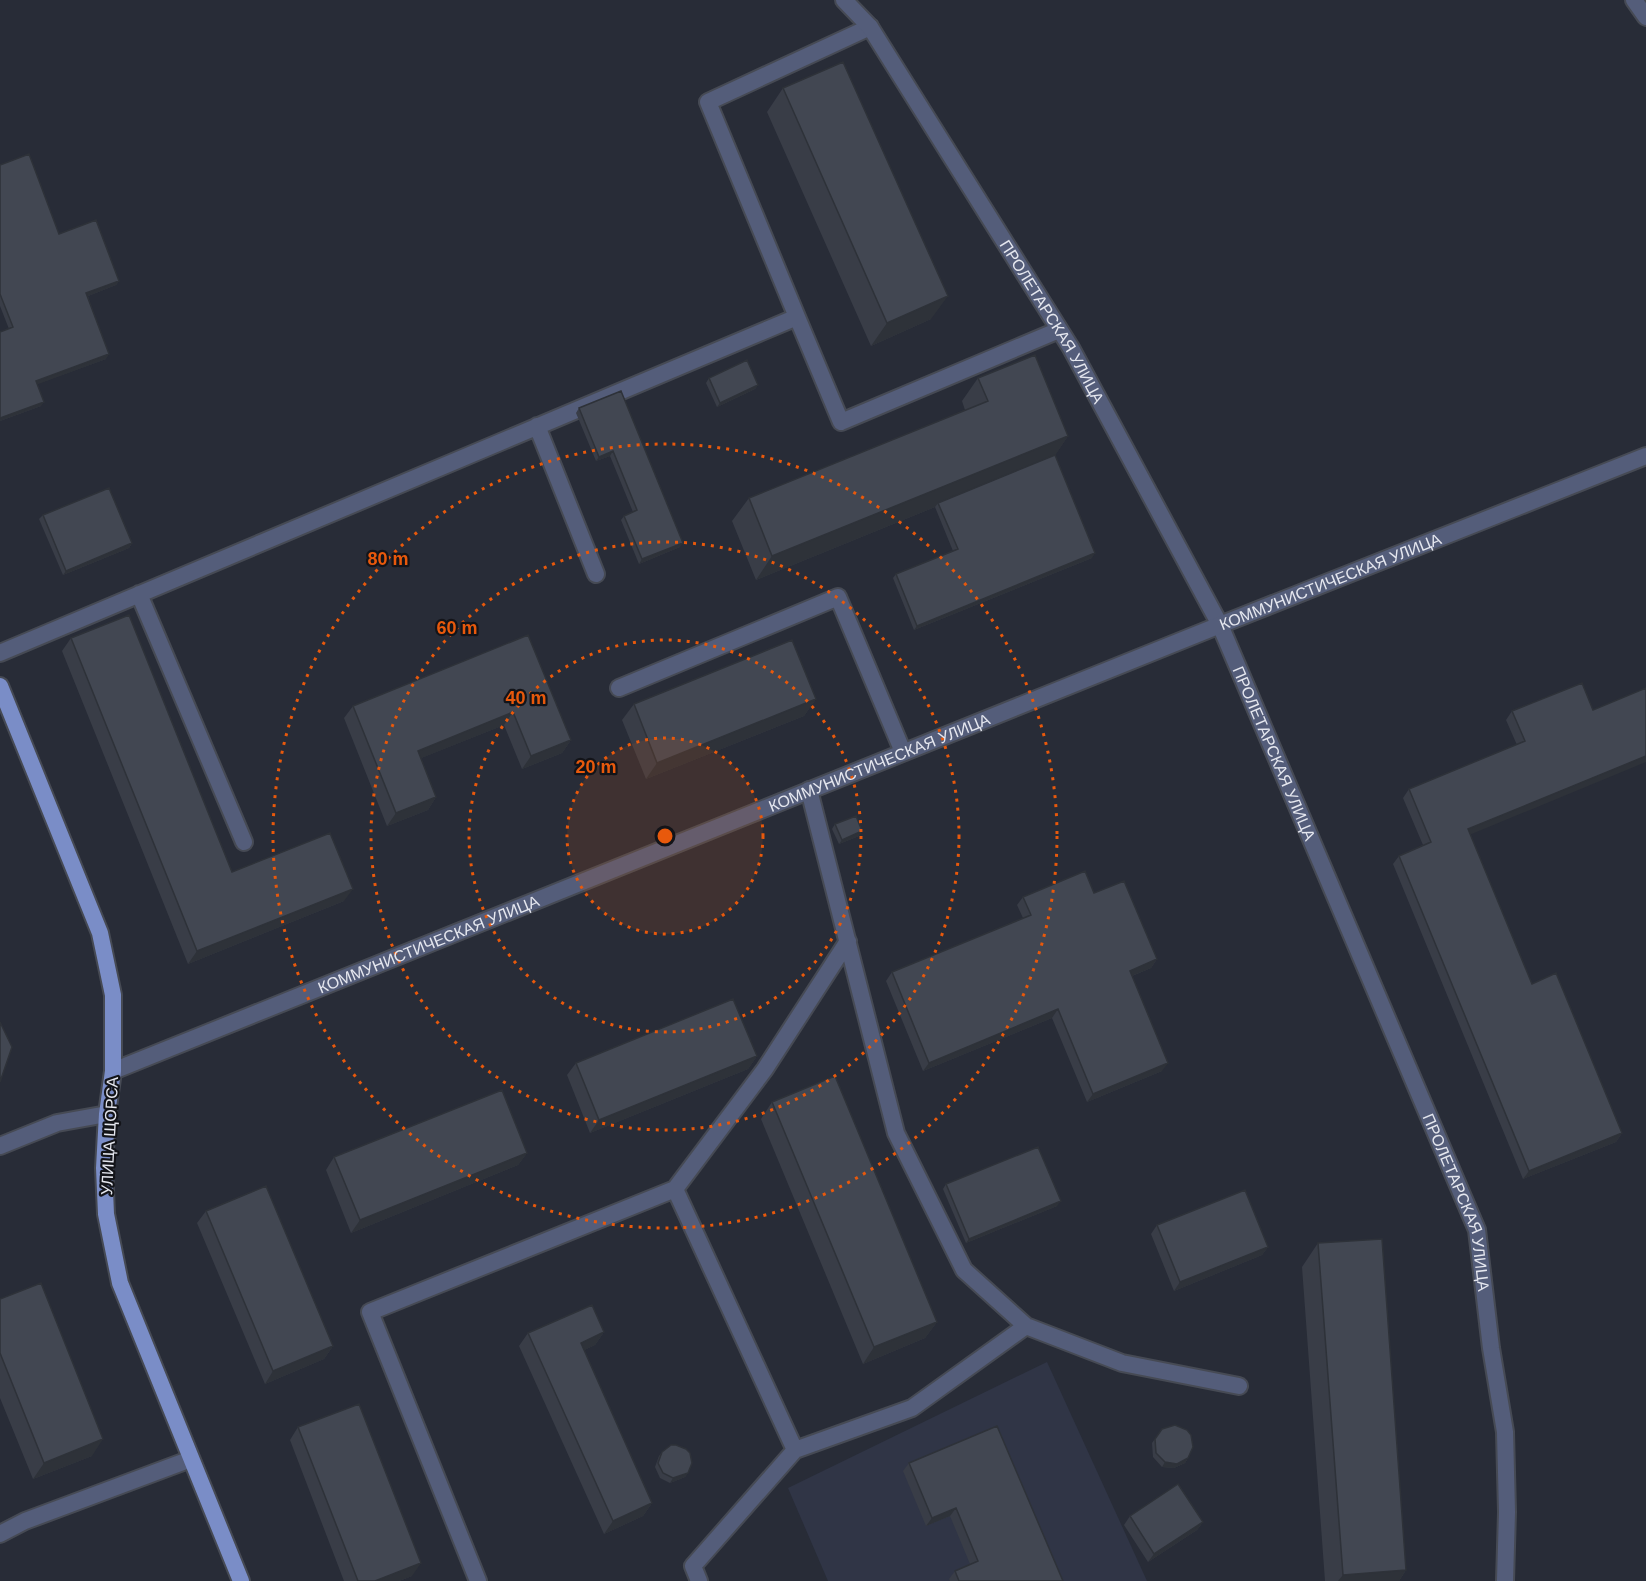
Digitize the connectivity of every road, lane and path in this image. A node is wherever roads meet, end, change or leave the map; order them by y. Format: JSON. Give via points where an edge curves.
{"nodes":[{"id":1,"x":844,"y":0,"type":"edge"},
{"id":2,"x":1634,"y":0,"type":"edge"},
{"id":3,"x":1646,"y":17,"type":"edge"},
{"id":4,"x":870,"y":27,"type":"junction"},
{"id":5,"x":797,"y":317,"type":"junction"},
{"id":6,"x":1059,"y":330,"type":"junction"},
{"id":7,"x":537,"y":426,"type":"junction"},
{"id":8,"x":1646,"y":456,"type":"edge"},
{"id":9,"x":596,"y":574,"type":"dead end"},
{"id":10,"x":139,"y":594,"type":"junction"},
{"id":11,"x":1220,"y":625,"type":"junction"},
{"id":12,"x":0,"y":652,"type":"edge"},
{"id":13,"x":0,"y":686,"type":"edge"},
{"id":14,"x":619,"y":688,"type":"dead end"},
{"id":15,"x":903,"y":752,"type":"junction"},
{"id":16,"x":809,"y":790,"type":"junction"},
{"id":17,"x":243,"y":842,"type":"dead end"},
{"id":18,"x":848,"y":941,"type":"junction"},
{"id":19,"x":113,"y":1071,"type":"junction"},
{"id":20,"x":107,"y":1114,"type":"junction"},
{"id":21,"x":0,"y":1146,"type":"edge"},
{"id":22,"x":675,"y":1190,"type":"junction"},
{"id":23,"x":1026,"y":1326,"type":"junction"},
{"id":24,"x":1239,"y":1386,"type":"dead end"},
{"id":25,"x":795,"y":1450,"type":"junction"},
{"id":26,"x":191,"y":1459,"type":"junction"},
{"id":27,"x":0,"y":1534,"type":"edge"},
{"id":28,"x":241,"y":1581,"type":"edge"},
{"id":29,"x":478,"y":1581,"type":"edge"},
{"id":30,"x":699,"y":1581,"type":"edge"},
{"id":31,"x":1505,"y":1581,"type":"edge"}],
"edges":[{"from":1,"to":4,"type":"street","name":"ПРОЛЕТАРСКАЯ УЛИЦА"},
{"from":2,"to":3,"type":"street"},
{"from":4,"to":5,"type":"street","via":[[708,102]]},
{"from":4,"to":6,"type":"street","name":"ПРОЛЕТАРСКАЯ УЛИЦА"},
{"from":5,"to":6,"type":"street","via":[[841,422]]},
{"from":5,"to":7,"type":"street"},
{"from":6,"to":11,"type":"street","name":"ПРОЛЕТАРСКАЯ УЛИЦА"},
{"from":7,"to":9,"type":"street"},
{"from":7,"to":10,"type":"street"},
{"from":8,"to":11,"type":"street","name":"КОММУНИСТИЧЕСКАЯ УЛИЦА"},
{"from":10,"to":12,"type":"street"},
{"from":10,"to":17,"type":"street"},
{"from":11,"to":15,"type":"street","name":"КОММУНИСТИЧЕСКАЯ УЛИЦА"},
{"from":11,"to":31,"type":"street","name":"ПРОЛЕТАРСКАЯ УЛИЦА","via":[[1477,1230],[1505,1432]]},
{"from":13,"to":19,"type":"main road","name":"УЛИЦА ЩОРСА","via":[[100,933],[113,995]]},
{"from":14,"to":15,"type":"street","via":[[838,597]]},
{"from":15,"to":16,"type":"street","name":"КОММУНИСТИЧЕСКАЯ УЛИЦА"},
{"from":16,"to":18,"type":"street"},
{"from":16,"to":19,"type":"street","name":"КОММУНИСТИЧЕСКАЯ УЛИЦА"},
{"from":18,"to":22,"type":"street","via":[[765,1069]]},
{"from":18,"to":23,"type":"street","via":[[896,1133],[964,1270]]},
{"from":19,"to":20,"type":"main road","name":"УЛИЦА ЩОРСА"},
{"from":20,"to":21,"type":"street","via":[[57,1123]]},
{"from":20,"to":26,"type":"main road","name":"УЛИЦА ЩОРСА","via":[[106,1214],[120,1283]]},
{"from":22,"to":25,"type":"street"},
{"from":22,"to":29,"type":"street","via":[[370,1312]]},
{"from":23,"to":24,"type":"street","via":[[1122,1364]]},
{"from":23,"to":25,"type":"street","via":[[912,1408]]},
{"from":25,"to":30,"type":"street","via":[[693,1566]]},
{"from":26,"to":27,"type":"street"},
{"from":26,"to":28,"type":"main road","name":"УЛИЦА ЩОРСА"}]}
